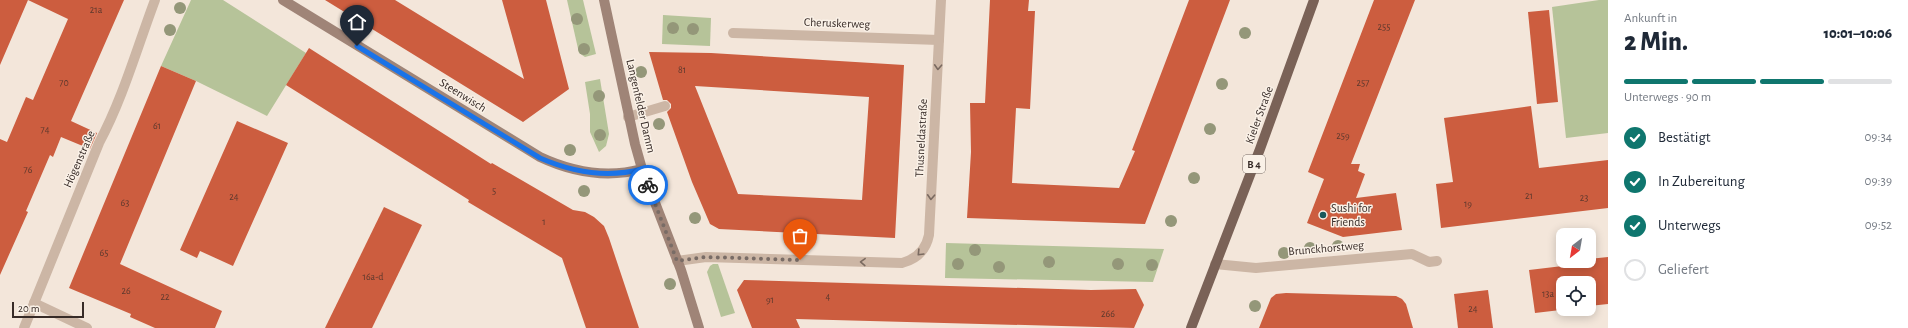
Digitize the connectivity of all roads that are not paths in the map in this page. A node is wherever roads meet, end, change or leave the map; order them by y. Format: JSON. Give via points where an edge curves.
{"nodes":[{"id":1,"x":155,"y":0,"type":"edge"},
{"id":2,"x":283,"y":0,"type":"edge"},
{"id":3,"x":604,"y":0,"type":"edge"},
{"id":4,"x":941,"y":0,"type":"edge"},
{"id":5,"x":1314,"y":0,"type":"edge"},
{"id":6,"x":733,"y":32,"type":"dead end"},
{"id":7,"x":939,"y":40,"type":"junction"},
{"id":8,"x":665,"y":106,"type":"dead end"},
{"id":9,"x":628,"y":117,"type":"junction"},
{"id":10,"x":642,"y":169,"type":"junction"},
{"id":11,"x":677,"y":261,"type":"junction"},
{"id":12,"x":1437,"y":261,"type":"dead end"},
{"id":13,"x":1215,"y":264,"type":"junction"},
{"id":14,"x":34,"y":303,"type":"junction"},
{"id":15,"x":24,"y":328,"type":"edge"},
{"id":16,"x":87,"y":328,"type":"edge"},
{"id":17,"x":699,"y":328,"type":"edge"},
{"id":18,"x":1191,"y":328,"type":"edge"}],
"edges":[{"from":1,"to":14,"type":"street","name":"Högenstraße","via":[[133,62]]},
{"from":2,"to":10,"type":"street","name":"Steenwisch","via":[[540,158],[584,172],[611,174]]},
{"from":3,"to":9,"type":"street","name":"Langenfelder Damm"},
{"from":4,"to":7,"type":"street","name":"Thusneldastraße"},
{"from":5,"to":13,"type":"main road","name":"Kieler Straße","number":"B 4"},
{"from":6,"to":7,"type":"street","name":"Cheruskerweg"},
{"from":7,"to":11,"type":"street","name":"Thusneldastraße","one_way":true,"via":[[929,235],[924,249],[918,256],[902,263],[706,257]]},
{"from":8,"to":9,"type":"street"},
{"from":9,"to":10,"type":"street","name":"Langenfelder Damm"},
{"from":10,"to":11,"type":"street","name":"Langenfelder Damm"},
{"from":11,"to":17,"type":"street","name":"Langenfelder Damm"},
{"from":12,"to":13,"type":"street","name":"Brunckhorstweg","via":[[1429,262],[1412,254],[1256,268]]},
{"from":13,"to":18,"type":"main road","name":"Kieler Straße","number":"B 4"},
{"from":14,"to":15,"type":"street","name":"Högenstraße"},
{"from":14,"to":16,"type":"street"}]}
